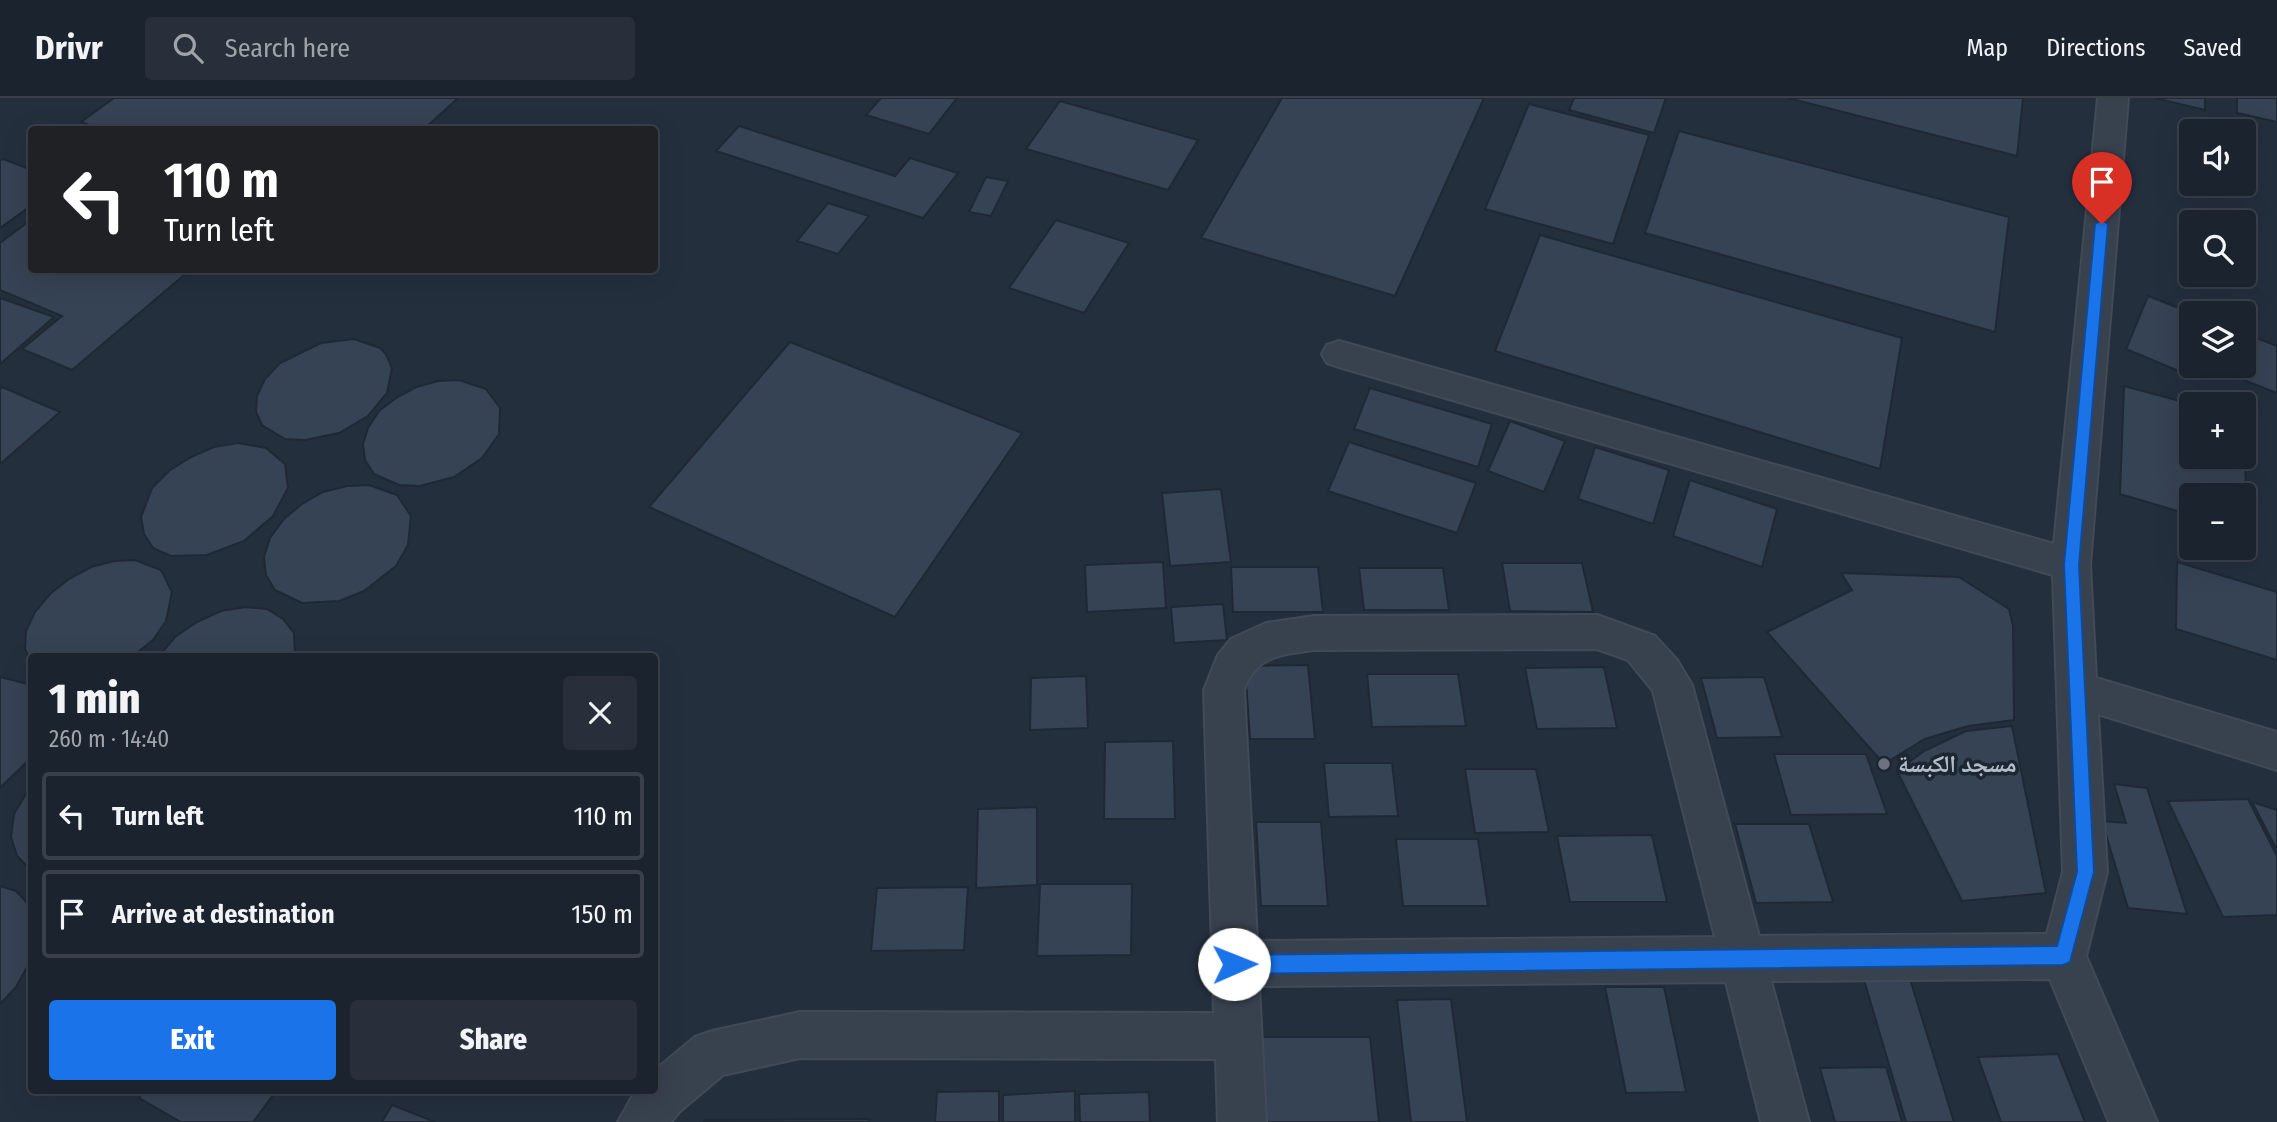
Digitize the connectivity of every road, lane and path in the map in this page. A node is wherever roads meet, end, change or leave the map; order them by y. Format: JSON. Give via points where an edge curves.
{"nodes":[{"id":1,"x":2113,"y":98,"type":"edge"},
{"id":2,"x":1339,"y":354,"type":"dead end"},
{"id":3,"x":2071,"y":565,"type":"junction"},
{"id":4,"x":2078,"y":690,"type":"junction"},
{"id":5,"x":2277,"y":751,"type":"edge"},
{"id":6,"x":2063,"y":956,"type":"junction"},
{"id":7,"x":1740,"y":957,"type":"junction"},
{"id":8,"x":1234,"y":964,"type":"junction"},
{"id":9,"x":1237,"y":1036,"type":"junction"},
{"id":10,"x":652,"y":1102,"type":"edge"},
{"id":11,"x":1242,"y":1122,"type":"edge"},
{"id":12,"x":1785,"y":1122,"type":"edge"},
{"id":13,"x":2133,"y":1122,"type":"edge"}],
"edges":[{"from":1,"to":3,"type":"street"},
{"from":2,"to":3,"type":"street"},
{"from":3,"to":4,"type":"street"},
{"from":4,"to":5,"type":"street"},
{"from":4,"to":6,"type":"street","via":[[2085,872]]},
{"from":6,"to":7,"type":"street"},
{"from":6,"to":13,"type":"street"},
{"from":7,"to":8,"type":"street"},
{"from":7,"to":8,"type":"street","via":[[1672,685],[1654,657],[1635,642],[1597,632],[1314,633],[1266,640],[1245,651],[1232,667],[1224,690]]},
{"from":7,"to":12,"type":"street"},
{"from":8,"to":9,"type":"street"},
{"from":9,"to":10,"type":"street","via":[[800,1035],[712,1054]]},
{"from":9,"to":11,"type":"street"}]}
